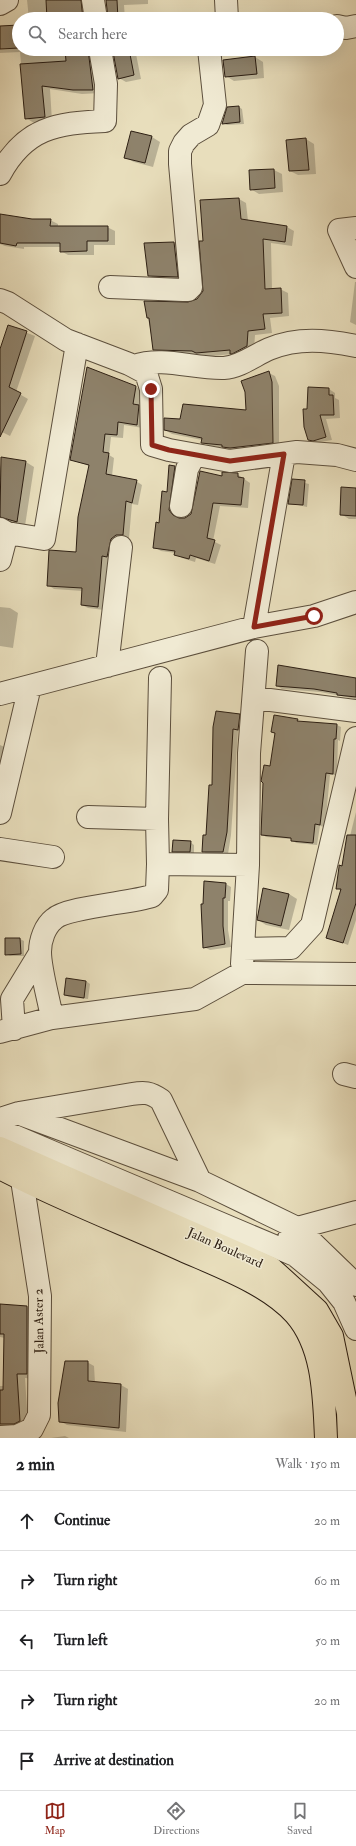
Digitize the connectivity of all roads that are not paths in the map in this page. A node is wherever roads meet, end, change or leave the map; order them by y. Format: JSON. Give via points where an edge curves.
{"nodes":[{"id":1,"x":7,"y":0,"type":"edge"},
{"id":2,"x":93,"y":0,"type":"edge"},
{"id":3,"x":226,"y":0,"type":"edge"},
{"id":4,"x":0,"y":4,"type":"edge"},
{"id":5,"x":95,"y":12,"type":"edge"},
{"id":6,"x":226,"y":12,"type":"edge"},
{"id":7,"x":356,"y":26,"type":"edge"},
{"id":8,"x":344,"y":28,"type":"edge"},
{"id":9,"x":101,"y":56,"type":"edge"},
{"id":10,"x":210,"y":56,"type":"edge"},
{"id":11,"x":0,"y":174,"type":"edge"},
{"id":12,"x":356,"y":228,"type":"edge"},
{"id":13,"x":356,"y":267,"type":"edge"},
{"id":14,"x":110,"y":287,"type":"dead end"},
{"id":15,"x":0,"y":302,"type":"edge"},
{"id":16,"x":77,"y":344,"type":"junction"},
{"id":17,"x":356,"y":346,"type":"edge"},
{"id":18,"x":134,"y":366,"type":"junction"},
{"id":19,"x":284,"y":454,"type":"junction"},
{"id":20,"x":194,"y":456,"type":"junction"},
{"id":21,"x":356,"y":460,"type":"edge"},
{"id":22,"x":181,"y":506,"type":"dead end"},
{"id":23,"x":4,"y":531,"type":"edge"},
{"id":24,"x":121,"y":547,"type":"dead end"},
{"id":25,"x":0,"y":560,"type":"edge"},
{"id":26,"x":356,"y":602,"type":"edge"},
{"id":27,"x":254,"y":627,"type":"junction"},
{"id":28,"x":257,"y":651,"type":"dead end"},
{"id":29,"x":108,"y":666,"type":"junction"},
{"id":30,"x":160,"y":678,"type":"dead end"},
{"id":31,"x":30,"y":686,"type":"junction"},
{"id":32,"x":0,"y":694,"type":"edge"},
{"id":33,"x":254,"y":698,"type":"junction"},
{"id":34,"x":356,"y":711,"type":"edge"},
{"id":35,"x":356,"y":738,"type":"edge"},
{"id":36,"x":0,"y":813,"type":"edge"},
{"id":37,"x":88,"y":817,"type":"dead end"},
{"id":38,"x":157,"y":819,"type":"junction"},
{"id":39,"x":0,"y":849,"type":"edge"},
{"id":40,"x":52,"y":857,"type":"dead end"},
{"id":41,"x":158,"y":864,"type":"junction"},
{"id":42,"x":248,"y":865,"type":"junction"},
{"id":43,"x":243,"y":949,"type":"junction"},
{"id":44,"x":40,"y":953,"type":"junction"},
{"id":45,"x":242,"y":973,"type":"junction"},
{"id":46,"x":356,"y":974,"type":"edge"},
{"id":47,"x":52,"y":1018,"type":"junction"},
{"id":48,"x":7,"y":1030,"type":"edge"},
{"id":49,"x":10,"y":1116,"type":"edge"},
{"id":50,"x":0,"y":1130,"type":"edge"},
{"id":51,"x":0,"y":1148,"type":"edge"},
{"id":52,"x":0,"y":1168,"type":"edge"},
{"id":53,"x":22,"y":1180,"type":"junction"},
{"id":54,"x":200,"y":1181,"type":"junction"},
{"id":55,"x":356,"y":1212,"type":"edge"},
{"id":56,"x":298,"y":1228,"type":"junction"},
{"id":57,"x":281,"y":1248,"type":"junction"},
{"id":58,"x":271,"y":1268,"type":"junction"},
{"id":59,"x":356,"y":1286,"type":"edge"},
{"id":60,"x":356,"y":1329,"type":"edge"},
{"id":61,"x":0,"y":1437,"type":"edge"},
{"id":62,"x":326,"y":1438,"type":"edge"},
{"id":63,"x":349,"y":1438,"type":"edge"}],
"edges":[{"from":1,"to":4,"type":"street"},
{"from":2,"to":5,"type":"street"},
{"from":3,"to":6,"type":"street"},
{"from":7,"to":8,"type":"street"},
{"from":9,"to":11,"type":"street","via":[[106,84],[105,121],[54,126],[35,134],[17,148]]},
{"from":10,"to":14,"type":"street","via":[[215,105],[208,125],[191,135],[180,151],[191,287],[184,290]]},
{"from":12,"to":13,"type":"street","via":[[339,230]]},
{"from":15,"to":16,"type":"street"},
{"from":16,"to":18,"type":"street"},
{"from":16,"to":23,"type":"street","via":[[44,539]]},
{"from":17,"to":18,"type":"street","via":[[317,340],[295,341],[226,368],[147,362]]},
{"from":18,"to":20,"type":"street","via":[[146,373],[149,380],[152,445]]},
{"from":19,"to":20,"type":"street","via":[[230,461]]},
{"from":19,"to":21,"type":"street","via":[[297,452],[338,455]]},
{"from":19,"to":27,"type":"street"},
{"from":20,"to":22,"type":"street","via":[[188,470]]},
{"from":23,"to":25,"type":"street"},
{"from":24,"to":29,"type":"street"},
{"from":26,"to":27,"type":"street","via":[[314,616]]},
{"from":27,"to":29,"type":"street"},
{"from":28,"to":33,"type":"street"},
{"from":29,"to":31,"type":"street"},
{"from":30,"to":38,"type":"street"},
{"from":31,"to":32,"type":"street"},
{"from":31,"to":36,"type":"street"},
{"from":33,"to":34,"type":"street"},
{"from":33,"to":42,"type":"street","via":[[249,754]]},
{"from":35,"to":43,"type":"street","via":[[312,925],[291,948]]},
{"from":37,"to":38,"type":"street"},
{"from":38,"to":41,"type":"street"},
{"from":39,"to":40,"type":"street"},
{"from":41,"to":42,"type":"street"},
{"from":41,"to":44,"type":"street","via":[[157,890],[152,896],[68,912],[54,918],[46,928]]},
{"from":42,"to":43,"type":"street"},
{"from":43,"to":45,"type":"street"},
{"from":44,"to":47,"type":"street"},
{"from":44,"to":48,"type":"street","via":[[12,999]]},
{"from":45,"to":46,"type":"street"},
{"from":45,"to":47,"type":"street","via":[[195,999]]},
{"from":47,"to":48,"type":"street"},
{"from":49,"to":54,"type":"street"},
{"from":49,"to":54,"type":"street","via":[[144,1092],[153,1094],[161,1100]]},
{"from":50,"to":57,"type":"street"},
{"from":51,"to":58,"type":"main road","name":"Jalan Boulevard"},
{"from":52,"to":53,"type":"main road","name":"Jalan Boulevard"},
{"from":53,"to":61,"type":"street","name":"Jalan Aster 2","via":[[40,1296],[39,1415],[32,1429],[17,1436]]},
{"from":53,"to":62,"type":"main road","name":"Jalan Boulevard","via":[[227,1270],[269,1292],[295,1314],[309,1337],[318,1363],[324,1391]]},
{"from":54,"to":56,"type":"street"},
{"from":55,"to":56,"type":"street"},
{"from":56,"to":57,"type":"street"},
{"from":56,"to":59,"type":"street"},
{"from":57,"to":58,"type":"street"},
{"from":57,"to":60,"type":"street","via":[[295,1255],[328,1282],[344,1302]]},
{"from":58,"to":63,"type":"main road","name":"Jalan Boulevard","via":[[317,1310],[332,1336],[348,1413]]}]}
